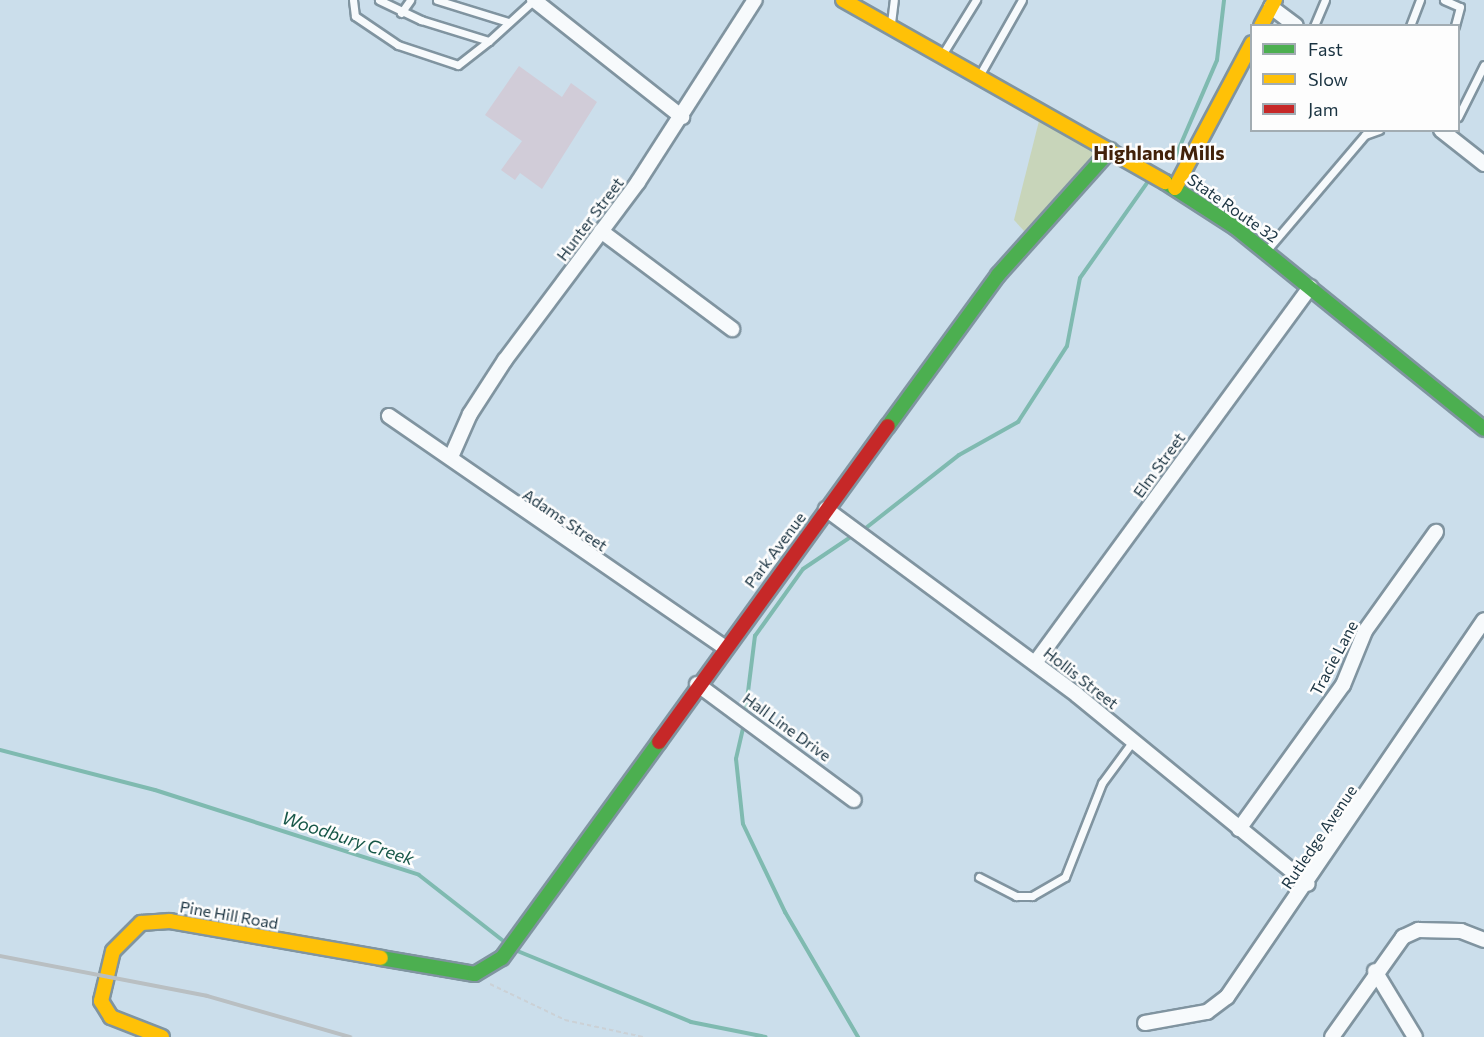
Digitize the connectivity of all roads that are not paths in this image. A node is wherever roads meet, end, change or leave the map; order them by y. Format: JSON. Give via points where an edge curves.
{"nodes":[{"id":1,"x":353,"y":0,"type":"edge"},
{"id":2,"x":379,"y":0,"type":"edge"},
{"id":3,"x":410,"y":0,"type":"edge"},
{"id":4,"x":437,"y":0,"type":"edge"},
{"id":5,"x":534,"y":0,"type":"edge"},
{"id":6,"x":755,"y":0,"type":"edge"},
{"id":7,"x":843,"y":0,"type":"edge"},
{"id":8,"x":894,"y":0,"type":"edge"},
{"id":9,"x":976,"y":0,"type":"edge"},
{"id":10,"x":1022,"y":0,"type":"edge"},
{"id":11,"x":1325,"y":0,"type":"edge"},
{"id":12,"x":1420,"y":0,"type":"edge"},
{"id":13,"x":1444,"y":0,"type":"edge"},
{"id":14,"x":1273,"y":3,"type":"edge"},
{"id":15,"x":401,"y":13,"type":"junction"},
{"id":16,"x":508,"y":22,"type":"junction"},
{"id":17,"x":1262,"y":24,"type":"edge"},
{"id":18,"x":1294,"y":24,"type":"edge"},
{"id":19,"x":1315,"y":24,"type":"edge"},
{"id":20,"x":1411,"y":24,"type":"edge"},
{"id":21,"x":1456,"y":24,"type":"edge"},
{"id":22,"x":891,"y":26,"type":"junction"},
{"id":23,"x":489,"y":41,"type":"junction"},
{"id":24,"x":1250,"y":45,"type":"edge"},
{"id":25,"x":942,"y":55,"type":"junction"},
{"id":26,"x":1484,"y":65,"type":"edge"},
{"id":27,"x":979,"y":75,"type":"junction"},
{"id":28,"x":1460,"y":113,"type":"edge"},
{"id":29,"x":682,"y":117,"type":"junction"},
{"id":30,"x":1373,"y":132,"type":"edge"},
{"id":31,"x":1447,"y":133,"type":"edge"},
{"id":32,"x":1110,"y":150,"type":"junction"},
{"id":33,"x":1484,"y":164,"type":"edge"},
{"id":34,"x":1175,"y":188,"type":"junction"},
{"id":35,"x":602,"y":231,"type":"junction"},
{"id":36,"x":1267,"y":250,"type":"junction"},
{"id":37,"x":1310,"y":287,"type":"junction"},
{"id":38,"x":732,"y":329,"type":"dead end"},
{"id":39,"x":389,"y":416,"type":"dead end"},
{"id":40,"x":1484,"y":429,"type":"edge"},
{"id":41,"x":451,"y":457,"type":"junction"},
{"id":42,"x":826,"y":509,"type":"junction"},
{"id":43,"x":1436,"y":532,"type":"dead end"},
{"id":44,"x":1484,"y":620,"type":"edge"},
{"id":45,"x":724,"y":647,"type":"junction"},
{"id":46,"x":1035,"y":663,"type":"junction"},
{"id":47,"x":697,"y":684,"type":"junction"},
{"id":48,"x":1134,"y":741,"type":"junction"},
{"id":49,"x":854,"y":800,"type":"dead end"},
{"id":50,"x":1239,"y":829,"type":"junction"},
{"id":51,"x":979,"y":877,"type":"dead end"},
{"id":52,"x":1308,"y":884,"type":"junction"},
{"id":53,"x":1484,"y":940,"type":"edge"},
{"id":54,"x":1376,"y":971,"type":"junction"},
{"id":55,"x":475,"y":974,"type":"joint"},
{"id":56,"x":1145,"y":1023,"type":"dead end"},
{"id":57,"x":162,"y":1037,"type":"edge"},
{"id":58,"x":1332,"y":1037,"type":"edge"},
{"id":59,"x":1415,"y":1037,"type":"edge"}],
"edges":[{"from":1,"to":23,"type":"lane","via":[[355,16],[398,45],[458,65]]},
{"from":2,"to":15,"type":"lane"},
{"from":3,"to":15,"type":"lane"},
{"from":4,"to":16,"type":"lane"},
{"from":5,"to":16,"type":"lane"},
{"from":5,"to":29,"type":"street"},
{"from":6,"to":29,"type":"street","name":"Hunter Street"},
{"from":7,"to":22,"type":"street","name":"State Route 32"},
{"from":8,"to":22,"type":"lane"},
{"from":9,"to":25,"type":"lane"},
{"from":10,"to":27,"type":"lane"},
{"from":11,"to":19,"type":"lane"},
{"from":12,"to":20,"type":"lane"},
{"from":13,"to":21,"type":"lane","via":[[1460,7]]},
{"from":14,"to":17,"type":"street"},
{"from":14,"to":18,"type":"street"},
{"from":15,"to":23,"type":"lane"},
{"from":16,"to":23,"type":"lane"},
{"from":22,"to":25,"type":"street","name":"State Route 32"},
{"from":24,"to":34,"type":"street"},
{"from":25,"to":27,"type":"street","name":"State Route 32"},
{"from":26,"to":28,"type":"lane"},
{"from":27,"to":32,"type":"street","name":"State Route 32"},
{"from":29,"to":35,"type":"street","name":"Hunter Street"},
{"from":30,"to":36,"type":"lane","via":[[1365,135],[1285,222]]},
{"from":31,"to":33,"type":"street"},
{"from":32,"to":34,"type":"street","name":"State Route 32"},
{"from":32,"to":42,"type":"street","name":"Park Avenue","via":[[998,274]]},
{"from":34,"to":36,"type":"street","name":"State Route 32"},
{"from":35,"to":38,"type":"street"},
{"from":35,"to":41,"type":"street","name":"Hunter Street","via":[[505,360],[470,414]]},
{"from":36,"to":37,"type":"street","name":"State Route 32"},
{"from":37,"to":40,"type":"street","name":"State Route 32"},
{"from":37,"to":46,"type":"street","name":"Elm Street"},
{"from":39,"to":41,"type":"street","name":"Adams Street"},
{"from":41,"to":45,"type":"street","name":"Adams Street","via":[[524,513]]},
{"from":42,"to":45,"type":"street","name":"Park Avenue"},
{"from":42,"to":46,"type":"street","name":"Hollis Street","via":[[870,537]]},
{"from":43,"to":50,"type":"street","name":"Tracie Lane","via":[[1365,632],[1343,685]]},
{"from":44,"to":52,"type":"street","name":"Rutledge Avenue"},
{"from":45,"to":47,"type":"street","name":"Park Avenue"},
{"from":46,"to":48,"type":"street","name":"Hollis Street"},
{"from":47,"to":49,"type":"street","name":"Hall Line Drive"},
{"from":47,"to":55,"type":"street","name":"Park Avenue","via":[[502,958]]},
{"from":48,"to":50,"type":"street","name":"Hollis Street"},
{"from":48,"to":51,"type":"lane","via":[[1102,783],[1065,877],[1032,896],[1016,896]]},
{"from":50,"to":52,"type":"street","name":"Hollis Street"},
{"from":52,"to":56,"type":"street","name":"Rutledge Avenue","via":[[1227,997],[1207,1012]]},
{"from":53,"to":54,"type":"street","via":[[1461,931],[1418,930],[1403,937]]},
{"from":54,"to":58,"type":"street"},
{"from":54,"to":59,"type":"street"},
{"from":55,"to":57,"type":"street","name":"Pine Hill Road","via":[[170,921],[141,923],[113,951],[101,1002],[111,1017]]}]}
